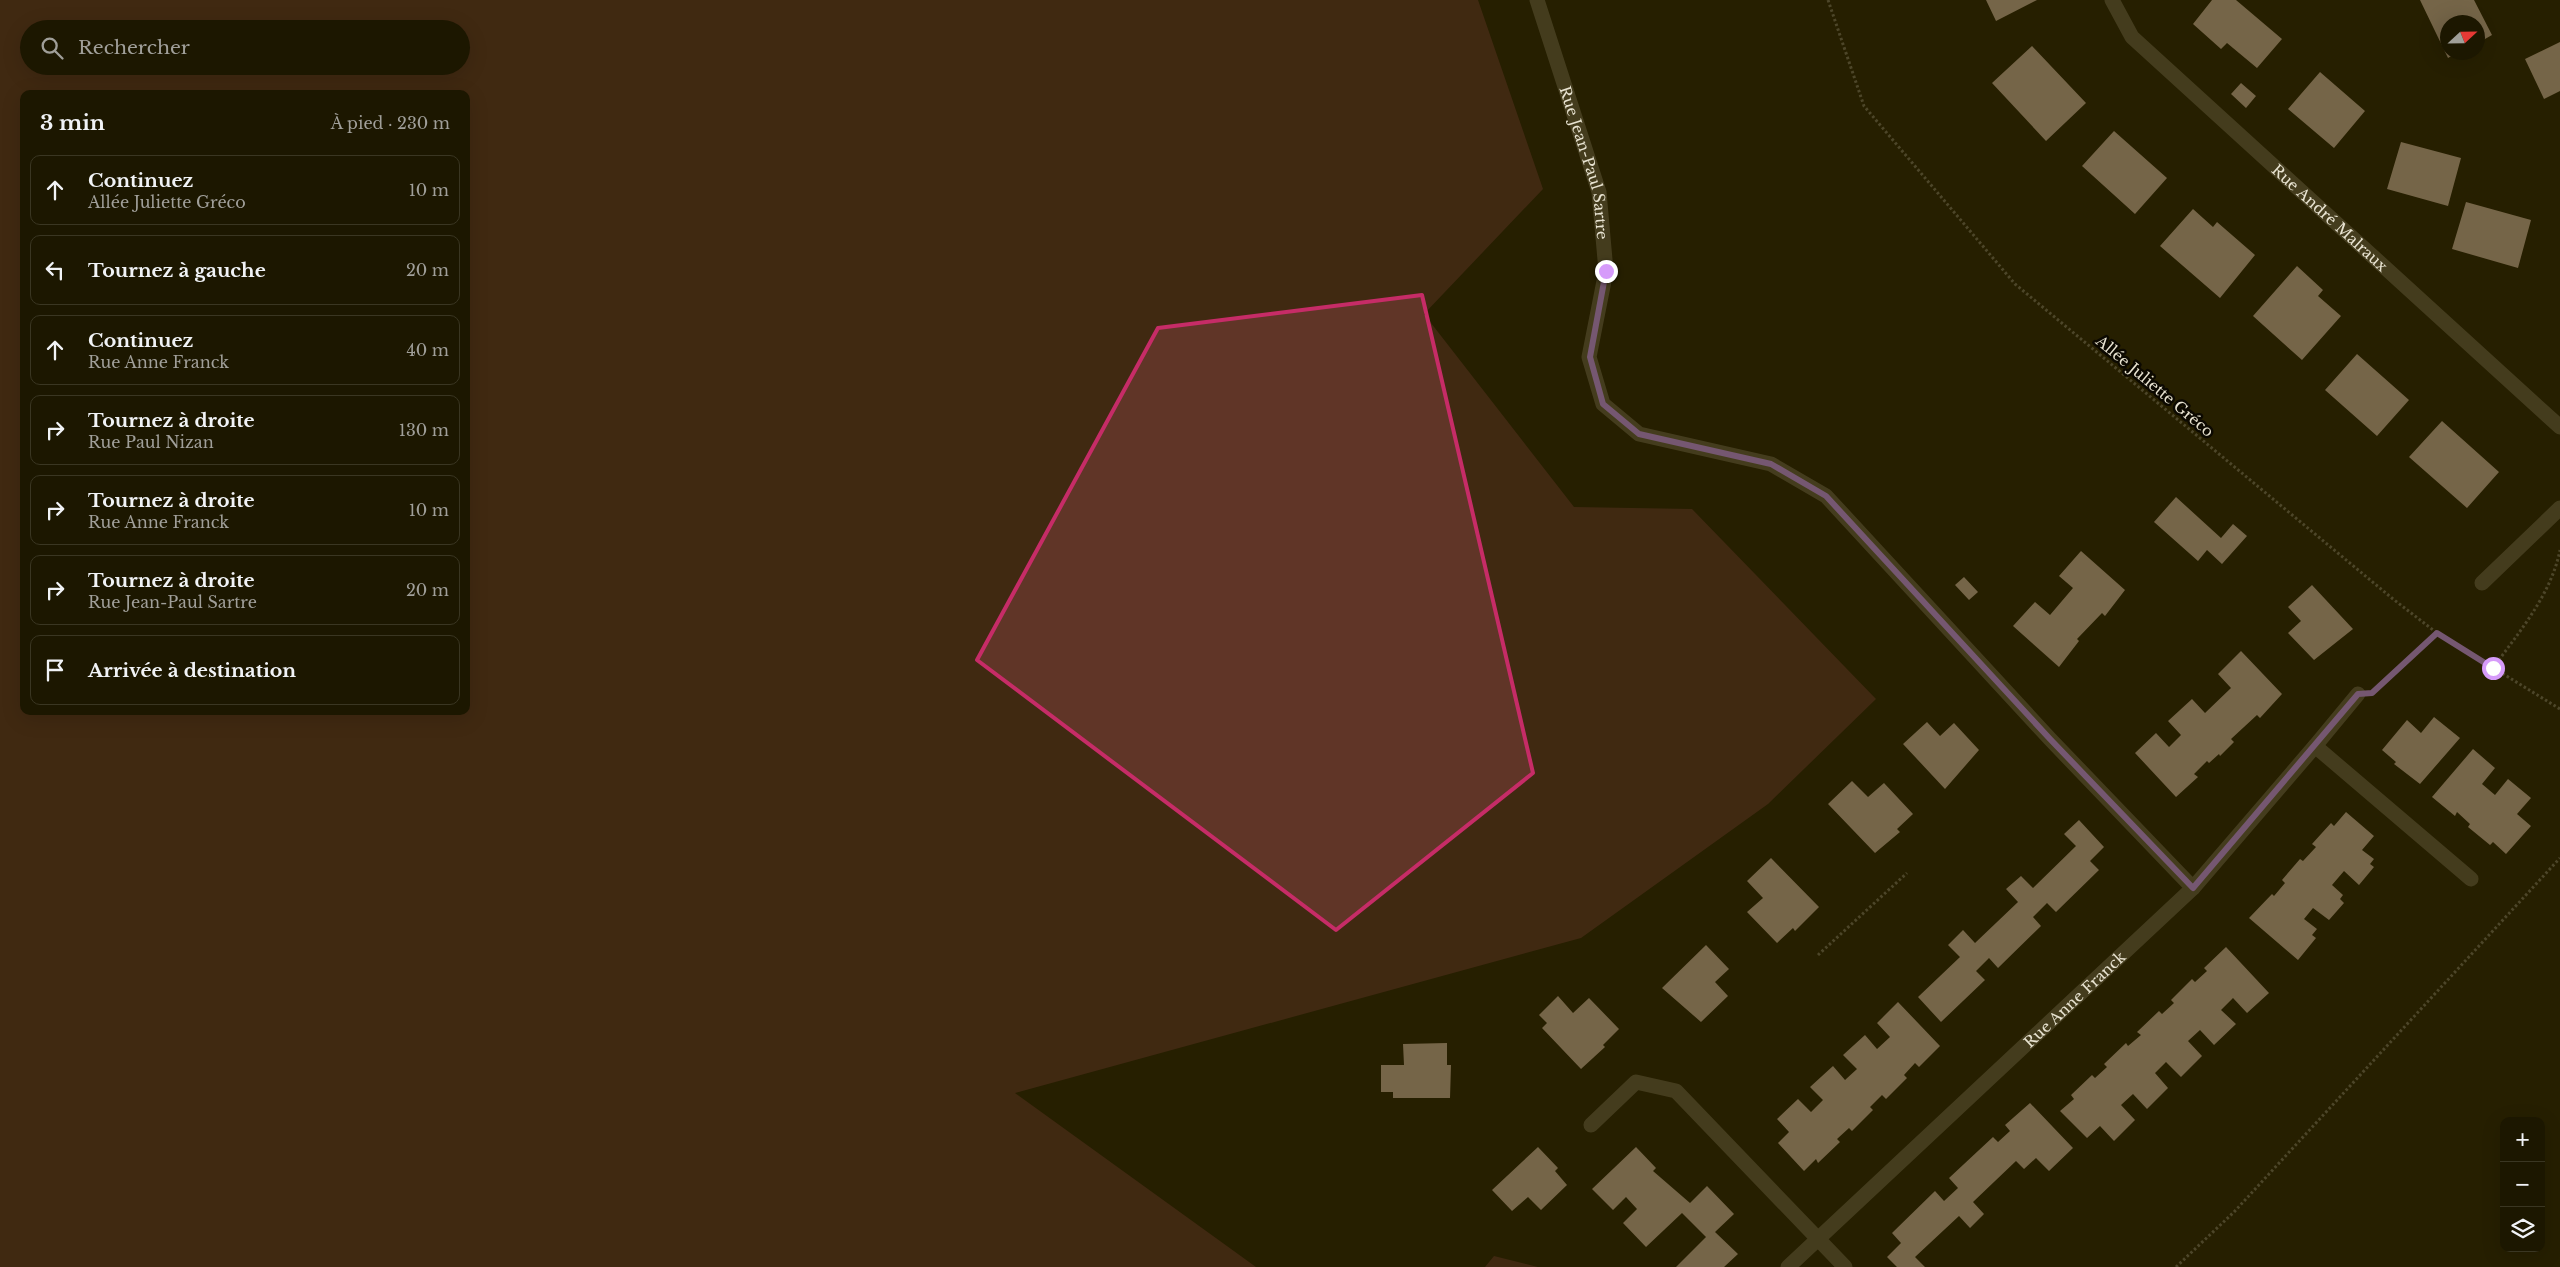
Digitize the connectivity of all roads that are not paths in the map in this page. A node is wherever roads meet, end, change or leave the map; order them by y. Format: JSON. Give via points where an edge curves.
{"nodes":[{"id":1,"x":1537,"y":0,"type":"edge"},
{"id":2,"x":2112,"y":0,"type":"edge"},
{"id":3,"x":2560,"y":427,"type":"edge"},
{"id":4,"x":2560,"y":508,"type":"edge"},
{"id":5,"x":2482,"y":584,"type":"dead end"},
{"id":6,"x":2358,"y":694,"type":"road end"},
{"id":7,"x":2315,"y":746,"type":"junction"},
{"id":8,"x":2471,"y":879,"type":"dead end"},
{"id":9,"x":2193,"y":888,"type":"junction"},
{"id":10,"x":1591,"y":1124,"type":"dead end"},
{"id":11,"x":1817,"y":1238,"type":"junction"},
{"id":12,"x":1788,"y":1267,"type":"edge"},
{"id":13,"x":1844,"y":1267,"type":"edge"}],
"edges":[{"from":1,"to":9,"type":"street","name":"Rue Jean-Paul Sartre","via":[[1599,192],[1606,271],[1590,357],[1603,404],[1639,434],[1771,464],[1826,496],[2050,739]]},
{"from":2,"to":3,"type":"street","name":"Rue André Malraux","via":[[2132,37]]},
{"from":4,"to":5,"type":"street"},
{"from":6,"to":7,"type":"street","name":"Rue Anne Franck"},
{"from":7,"to":8,"type":"street"},
{"from":7,"to":9,"type":"street","name":"Rue Anne Franck"},
{"from":9,"to":11,"type":"street","name":"Rue Anne Franck"},
{"from":10,"to":11,"type":"street","via":[[1636,1082],[1676,1091]]},
{"from":11,"to":12,"type":"street","name":"Rue Anne Franck"},
{"from":11,"to":13,"type":"street"}]}
